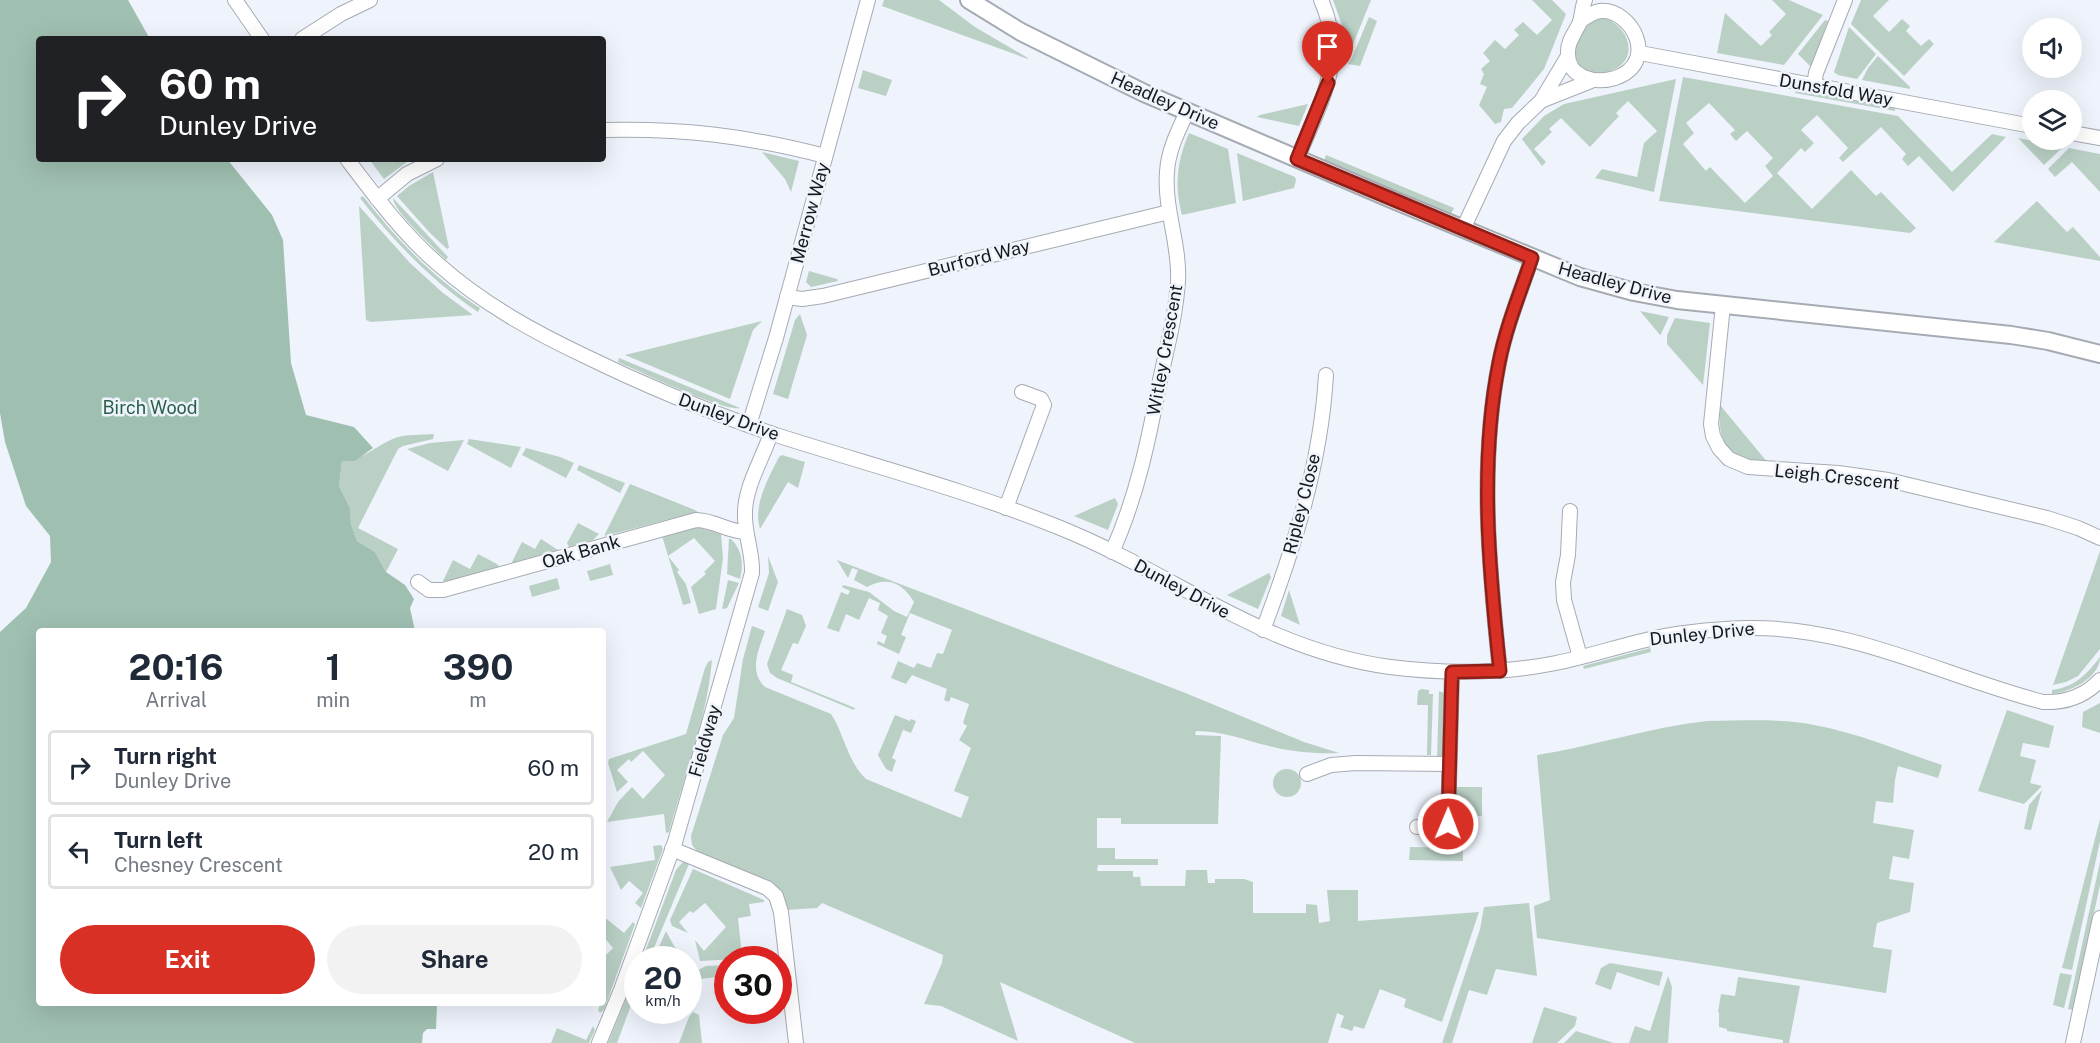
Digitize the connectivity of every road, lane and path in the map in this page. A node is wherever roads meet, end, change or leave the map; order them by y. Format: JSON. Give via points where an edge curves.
{"nodes":[{"id":1,"x":235,"y":0,"type":"edge"},
{"id":2,"x":370,"y":0,"type":"edge"},
{"id":3,"x":868,"y":0,"type":"edge"},
{"id":4,"x":969,"y":0,"type":"edge"},
{"id":5,"x":1321,"y":0,"type":"edge"},
{"id":6,"x":1585,"y":0,"type":"edge"},
{"id":7,"x":1609,"y":0,"type":"edge"},
{"id":8,"x":1845,"y":0,"type":"edge"},
{"id":9,"x":1615,"y":14,"type":"junction"},
{"id":10,"x":1580,"y":21,"type":"junction"},
{"id":11,"x":260,"y":36,"type":"edge"},
{"id":12,"x":307,"y":36,"type":"edge"},
{"id":13,"x":1640,"y":53,"type":"junction"},
{"id":14,"x":1568,"y":56,"type":"junction"},
{"id":15,"x":1591,"y":81,"type":"junction"},
{"id":16,"x":1814,"y":86,"type":"junction"},
{"id":17,"x":1541,"y":101,"type":"junction"},
{"id":18,"x":1186,"y":112,"type":"junction"},
{"id":19,"x":2022,"y":124,"type":"edge"},
{"id":20,"x":606,"y":130,"type":"edge"},
{"id":21,"x":2082,"y":135,"type":"edge"},
{"id":22,"x":2100,"y":138,"type":"edge"},
{"id":23,"x":825,"y":156,"type":"junction"},
{"id":24,"x":1297,"y":159,"type":"junction"},
{"id":25,"x":350,"y":162,"type":"edge"},
{"id":26,"x":431,"y":162,"type":"edge"},
{"id":27,"x":377,"y":199,"type":"junction"},
{"id":28,"x":1169,"y":212,"type":"junction"},
{"id":29,"x":1462,"y":230,"type":"junction"},
{"id":30,"x":1532,"y":258,"type":"junction"},
{"id":31,"x":787,"y":297,"type":"junction"},
{"id":32,"x":1723,"y":305,"type":"junction"},
{"id":33,"x":2100,"y":354,"type":"edge"},
{"id":34,"x":1326,"y":375,"type":"dead end"},
{"id":35,"x":1022,"y":392,"type":"dead end"},
{"id":36,"x":749,"y":425,"type":"junction"},
{"id":37,"x":771,"y":433,"type":"junction"},
{"id":38,"x":1006,"y":508,"type":"junction"},
{"id":39,"x":1570,"y":512,"type":"dead end"},
{"id":40,"x":746,"y":532,"type":"junction"},
{"id":41,"x":2100,"y":538,"type":"edge"},
{"id":42,"x":1112,"y":552,"type":"junction"},
{"id":43,"x":418,"y":582,"type":"dead end"},
{"id":44,"x":1263,"y":630,"type":"junction"},
{"id":45,"x":1580,"y":657,"type":"junction"},
{"id":46,"x":1500,"y":671,"type":"junction"},
{"id":47,"x":1452,"y":672,"type":"junction"},
{"id":48,"x":2100,"y":680,"type":"edge"},
{"id":49,"x":1449,"y":764,"type":"junction"},
{"id":50,"x":1307,"y":774,"type":"dead end"},
{"id":51,"x":1417,"y":827,"type":"dead end"},
{"id":52,"x":672,"y":849,"type":"junction"},
{"id":53,"x":2100,"y":918,"type":"edge"},
{"id":54,"x":599,"y":1043,"type":"edge"},
{"id":55,"x":796,"y":1043,"type":"edge"},
{"id":56,"x":2073,"y":1043,"type":"edge"}],
"edges":[{"from":1,"to":11,"type":"street"},
{"from":2,"to":12,"type":"street"},
{"from":3,"to":23,"type":"street","name":"Merrow Way"},
{"from":4,"to":18,"type":"street","name":"Headley Drive","via":[[1032,38]]},
{"from":5,"to":24,"type":"street","via":[[1332,36],[1331,72]]},
{"from":6,"to":10,"type":"street"},
{"from":7,"to":9,"type":"street"},
{"from":8,"to":16,"type":"street"},
{"from":9,"to":10,"type":"street","via":[[1600,11]]},
{"from":9,"to":13,"type":"street","via":[[1631,29]]},
{"from":10,"to":14,"type":"street"},
{"from":13,"to":15,"type":"street","via":[[1627,73]]},
{"from":13,"to":16,"type":"street","name":"Dunsfold Way"},
{"from":14,"to":15,"type":"street","via":[[1578,73]]},
{"from":14,"to":17,"type":"street"},
{"from":15,"to":17,"type":"street"},
{"from":16,"to":19,"type":"street","name":"Dunsfold Way"},
{"from":17,"to":29,"type":"street","via":[[1504,141]]},
{"from":18,"to":24,"type":"street","name":"Headley Drive"},
{"from":18,"to":28,"type":"street","name":"Witley Crescent","via":[[1167,169]]},
{"from":20,"to":23,"type":"street","via":[[721,134]]},
{"from":21,"to":22,"type":"street"},
{"from":23,"to":31,"type":"street","name":"Merrow Way"},
{"from":24,"to":29,"type":"street","name":"Headley Drive"},
{"from":25,"to":27,"type":"street","name":"Dunley Drive"},
{"from":26,"to":27,"type":"street","via":[[407,174]]},
{"from":27,"to":36,"type":"street","name":"Dunley Drive","via":[[436,263],[504,314],[614,370]]},
{"from":28,"to":31,"type":"street","name":"Burford Way","via":[[823,296]]},
{"from":28,"to":42,"type":"street","name":"Witley Crescent","via":[[1178,258],[1177,293],[1145,454]]},
{"from":29,"to":30,"type":"street","name":"Headley Drive"},
{"from":30,"to":32,"type":"street","name":"Headley Drive","via":[[1625,289]]},
{"from":30,"to":46,"type":"street","via":[[1499,363],[1490,436],[1489,543]]},
{"from":31,"to":36,"type":"street","name":"Merrow Way"},
{"from":32,"to":33,"type":"street","name":"Headley Drive","via":[[2020,337]]},
{"from":32,"to":41,"type":"street","name":"Leigh Crescent","via":[[1712,430],[1719,448],[1735,462],[1756,469],[1830,472],[1888,480],[2047,518]]},
{"from":34,"to":44,"type":"street","name":"Ripley Close","via":[[1302,518]]},
{"from":35,"to":38,"type":"street","via":[[1041,399],[1044,405]]},
{"from":36,"to":37,"type":"street","name":"Dunley Drive"},
{"from":37,"to":38,"type":"street","name":"Dunley Drive"},
{"from":37,"to":40,"type":"street","name":"Fieldway","via":[[746,500]]},
{"from":38,"to":42,"type":"street","name":"Dunley Drive"},
{"from":39,"to":45,"type":"street","via":[[1564,600]]},
{"from":40,"to":43,"type":"street","name":"Oak Bank","via":[[696,520],[443,591],[429,590]]},
{"from":40,"to":52,"type":"street","name":"Fieldway","via":[[752,559],[751,579]]},
{"from":42,"to":44,"type":"street","name":"Dunley Drive"},
{"from":44,"to":47,"type":"street","name":"Dunley Drive","via":[[1357,662]]},
{"from":45,"to":46,"type":"street","name":"Dunley Drive"},
{"from":45,"to":48,"type":"street","name":"Dunley Drive","via":[[1688,632],[1788,629],[1861,643],[2043,702],[2072,698]]},
{"from":46,"to":47,"type":"street","name":"Dunley Drive"},
{"from":47,"to":49,"type":"street"},
{"from":49,"to":50,"type":"street","via":[[1356,762],[1331,765]]},
{"from":49,"to":51,"type":"street","via":[[1448,824]]},
{"from":52,"to":54,"type":"street","name":"Fieldway"},
{"from":52,"to":55,"type":"street","via":[[767,888],[776,896]]},
{"from":53,"to":56,"type":"street"}]}
